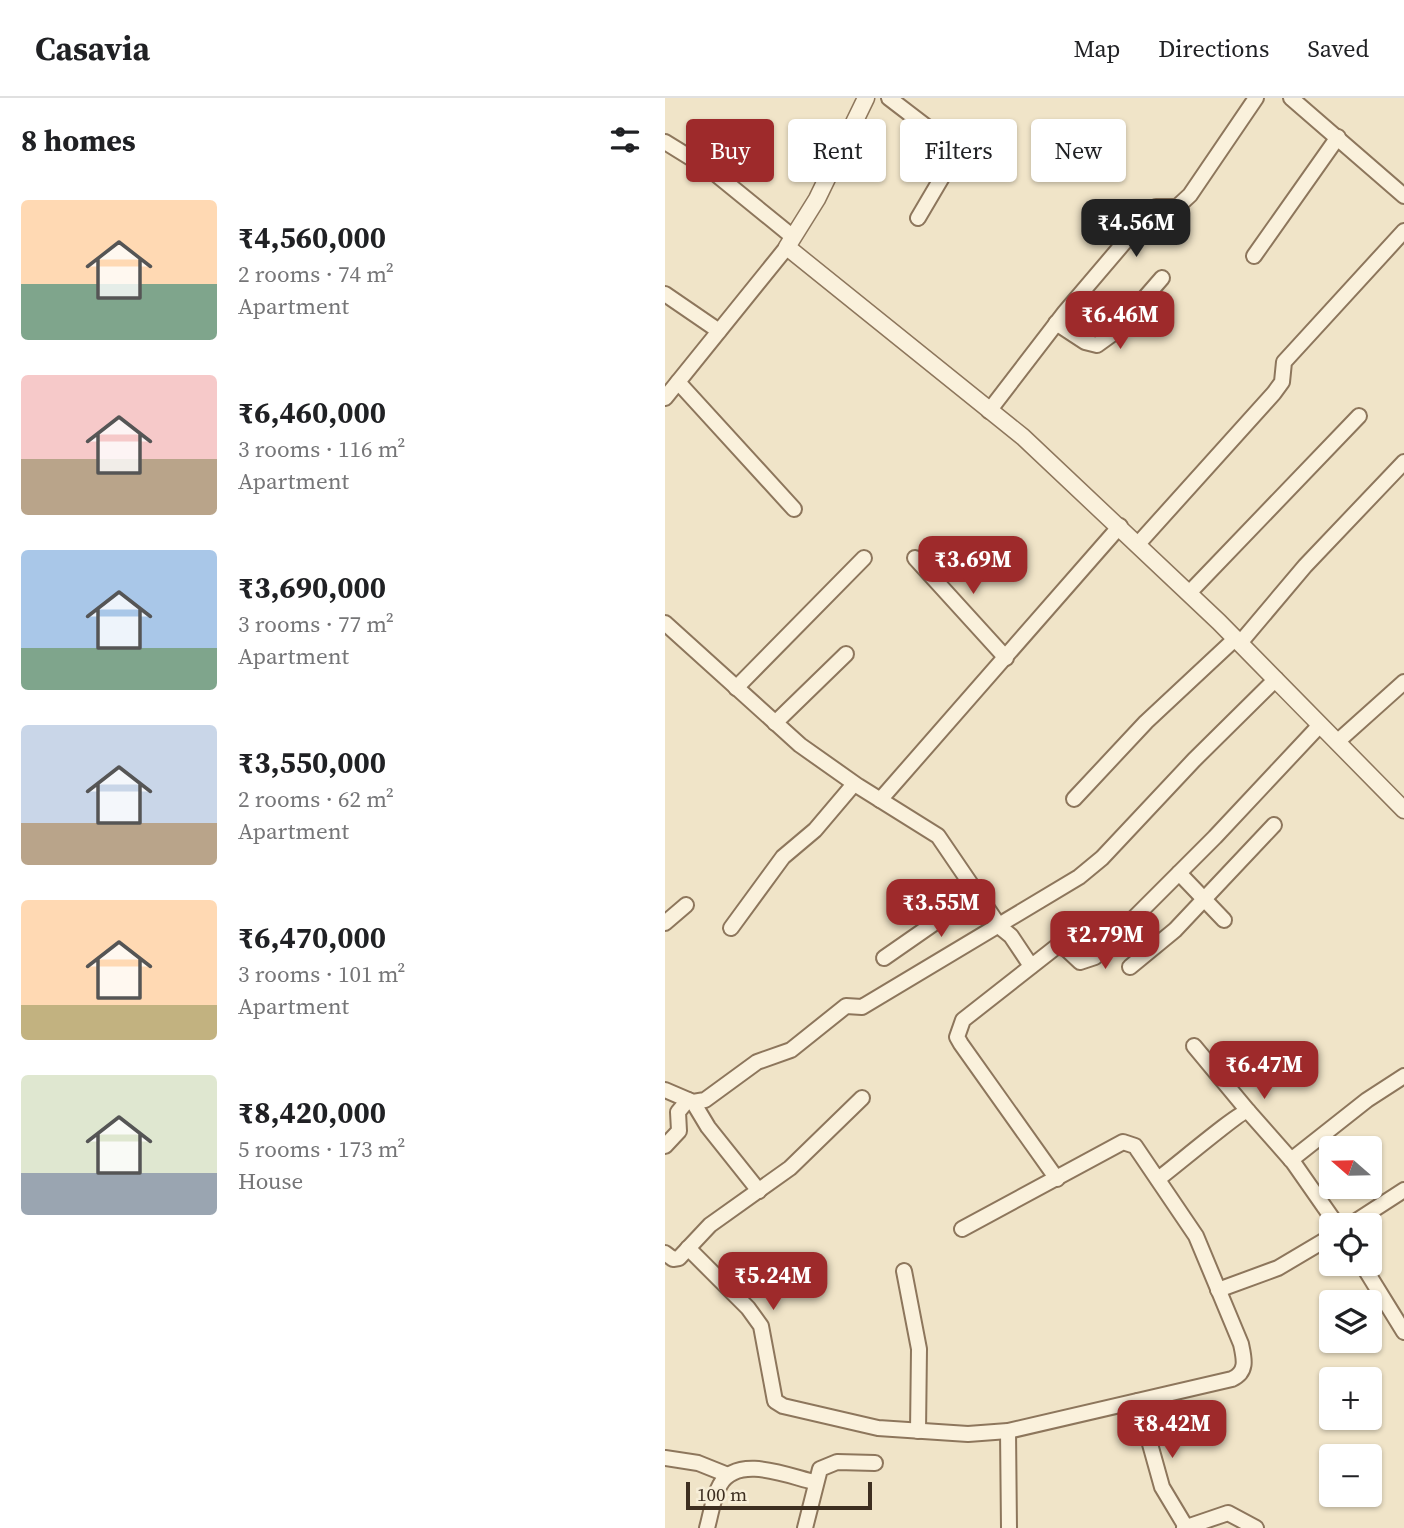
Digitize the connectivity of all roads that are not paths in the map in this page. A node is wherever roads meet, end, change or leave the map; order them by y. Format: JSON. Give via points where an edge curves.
{"nodes":[{"id":1,"x":866,"y":98,"type":"edge"},
{"id":2,"x":890,"y":98,"type":"edge"},
{"id":3,"x":1256,"y":98,"type":"edge"},
{"id":4,"x":1291,"y":98,"type":"edge"},
{"id":5,"x":1338,"y":137,"type":"junction"},
{"id":6,"x":665,"y":142,"type":"edge"},
{"id":7,"x":1404,"y":196,"type":"edge"},
{"id":8,"x":918,"y":218,"type":"dead end"},
{"id":9,"x":1404,"y":230,"type":"edge"},
{"id":10,"x":790,"y":242,"type":"junction"},
{"id":11,"x":1254,"y":256,"type":"dead end"},
{"id":12,"x":1162,"y":278,"type":"dead end"},
{"id":13,"x":665,"y":294,"type":"edge"},
{"id":14,"x":1056,"y":323,"type":"junction"},
{"id":15,"x":719,"y":331,"type":"junction"},
{"id":16,"x":678,"y":382,"type":"junction"},
{"id":17,"x":665,"y":398,"type":"edge"},
{"id":18,"x":989,"y":411,"type":"junction"},
{"id":19,"x":1359,"y":416,"type":"dead end"},
{"id":20,"x":1404,"y":462,"type":"edge"},
{"id":21,"x":794,"y":509,"type":"dead end"},
{"id":22,"x":1120,"y":526,"type":"junction"},
{"id":23,"x":1138,"y":544,"type":"junction"},
{"id":24,"x":864,"y":558,"type":"dead end"},
{"id":25,"x":915,"y":558,"type":"dead end"},
{"id":26,"x":1189,"y":593,"type":"junction"},
{"id":27,"x":665,"y":623,"type":"edge"},
{"id":28,"x":1238,"y":640,"type":"junction"},
{"id":29,"x":846,"y":654,"type":"dead end"},
{"id":30,"x":1006,"y":658,"type":"junction"},
{"id":31,"x":1276,"y":680,"type":"junction"},
{"id":32,"x":1404,"y":682,"type":"edge"},
{"id":33,"x":736,"y":688,"type":"junction"},
{"id":34,"x":775,"y":723,"type":"junction"},
{"id":35,"x":1320,"y":725,"type":"junction"},
{"id":36,"x":1337,"y":742,"type":"junction"},
{"id":37,"x":854,"y":784,"type":"junction"},
{"id":38,"x":1074,"y":799,"type":"dead end"},
{"id":39,"x":880,"y":800,"type":"junction"},
{"id":40,"x":1404,"y":810,"type":"edge"},
{"id":41,"x":1274,"y":825,"type":"dead end"},
{"id":42,"x":1179,"y":873,"type":"junction"},
{"id":43,"x":979,"y":892,"type":"junction"},
{"id":44,"x":1203,"y":899,"type":"junction"},
{"id":45,"x":686,"y":905,"type":"dead end"},
{"id":46,"x":1224,"y":920,"type":"dead end"},
{"id":47,"x":665,"y":923,"type":"edge"},
{"id":48,"x":1000,"y":927,"type":"junction"},
{"id":49,"x":731,"y":928,"type":"dead end"},
{"id":50,"x":884,"y":958,"type":"dead end"},
{"id":51,"x":1031,"y":966,"type":"junction"},
{"id":52,"x":1131,"y":967,"type":"dead end"},
{"id":53,"x":1194,"y":1046,"type":"dead end"},
{"id":54,"x":1404,"y":1076,"type":"edge"},
{"id":55,"x":665,"y":1090,"type":"edge"},
{"id":56,"x":862,"y":1098,"type":"dead end"},
{"id":57,"x":691,"y":1101,"type":"junction"},
{"id":58,"x":1248,"y":1111,"type":"junction"},
{"id":59,"x":665,"y":1146,"type":"edge"},
{"id":60,"x":1291,"y":1160,"type":"junction"},
{"id":61,"x":1057,"y":1179,"type":"junction"},
{"id":62,"x":1158,"y":1179,"type":"junction"},
{"id":63,"x":1404,"y":1190,"type":"edge"},
{"id":64,"x":759,"y":1191,"type":"junction"},
{"id":65,"x":1329,"y":1213,"type":"edge"},
{"id":66,"x":1369,"y":1213,"type":"edge"},
{"id":67,"x":962,"y":1229,"type":"dead end"},
{"id":68,"x":1319,"y":1244,"type":"edge"},
{"id":69,"x":688,"y":1248,"type":"junction"},
{"id":70,"x":665,"y":1253,"type":"edge"},
{"id":71,"x":904,"y":1271,"type":"dead end"},
{"id":72,"x":1369,"y":1276,"type":"edge"},
{"id":73,"x":1218,"y":1290,"type":"junction"},
{"id":74,"x":1404,"y":1332,"type":"edge"},
{"id":75,"x":1138,"y":1401,"type":"junction"},
{"id":76,"x":918,"y":1431,"type":"junction"},
{"id":77,"x":1008,"y":1431,"type":"junction"},
{"id":78,"x":665,"y":1458,"type":"edge"},
{"id":79,"x":875,"y":1463,"type":"dead end"},
{"id":80,"x":728,"y":1475,"type":"junction"},
{"id":81,"x":814,"y":1482,"type":"junction"},
{"id":82,"x":707,"y":1528,"type":"edge"},
{"id":83,"x":806,"y":1528,"type":"edge"},
{"id":84,"x":1009,"y":1528,"type":"edge"},
{"id":85,"x":1185,"y":1528,"type":"edge"},
{"id":86,"x":1256,"y":1528,"type":"edge"}],
"edges":[{"from":1,"to":10,"type":"street","via":[[817,199]]},
{"from":2,"to":8,"type":"street","via":[[953,147],[951,162]]},
{"from":3,"to":14,"type":"street","via":[[1190,195],[1177,207],[1151,211]]},
{"from":4,"to":5,"type":"street"},
{"from":5,"to":7,"type":"street"},
{"from":5,"to":11,"type":"street"},
{"from":6,"to":10,"type":"street","via":[[712,171]]},
{"from":9,"to":23,"type":"street","via":[[1284,362],[1282,382],[1274,393]]},
{"from":10,"to":15,"type":"street"},
{"from":10,"to":18,"type":"street"},
{"from":12,"to":14,"type":"street","via":[[1115,332],[1097,345]]},
{"from":13,"to":15,"type":"street"},
{"from":14,"to":18,"type":"street"},
{"from":15,"to":16,"type":"street"},
{"from":16,"to":17,"type":"street"},
{"from":16,"to":21,"type":"street"},
{"from":18,"to":22,"type":"street"},
{"from":19,"to":26,"type":"street"},
{"from":20,"to":28,"type":"street"},
{"from":22,"to":23,"type":"street"},
{"from":22,"to":30,"type":"street"},
{"from":23,"to":26,"type":"street"},
{"from":24,"to":33,"type":"street"},
{"from":25,"to":30,"type":"street"},
{"from":26,"to":28,"type":"street"},
{"from":27,"to":33,"type":"street"},
{"from":28,"to":31,"type":"street"},
{"from":28,"to":38,"type":"street","via":[[1146,722]]},
{"from":29,"to":34,"type":"street"},
{"from":30,"to":39,"type":"street"},
{"from":31,"to":35,"type":"street"},
{"from":31,"to":48,"type":"street","via":[[1097,863]]},
{"from":32,"to":36,"type":"street"},
{"from":33,"to":34,"type":"street"},
{"from":34,"to":37,"type":"street"},
{"from":35,"to":36,"type":"street"},
{"from":35,"to":42,"type":"street"},
{"from":36,"to":40,"type":"street"},
{"from":37,"to":39,"type":"street"},
{"from":37,"to":49,"type":"street","via":[[815,830],[777,863]]},
{"from":39,"to":43,"type":"street","via":[[939,836]]},
{"from":41,"to":44,"type":"street"},
{"from":42,"to":44,"type":"street"},
{"from":42,"to":51,"type":"street","via":[[1088,961],[1080,962],[1064,947],[1056,947]]},
{"from":43,"to":48,"type":"street"},
{"from":43,"to":50,"type":"street"},
{"from":44,"to":46,"type":"street"},
{"from":44,"to":52,"type":"street"},
{"from":45,"to":47,"type":"street"},
{"from":48,"to":51,"type":"street"},
{"from":48,"to":57,"type":"street","via":[[862,1007],[846,1006],[791,1050],[757,1062],[705,1100]]},
{"from":51,"to":61,"type":"street","via":[[963,1020],[957,1037]]},
{"from":53,"to":58,"type":"street"},
{"from":54,"to":60,"type":"street"},
{"from":55,"to":57,"type":"street"},
{"from":56,"to":64,"type":"street","via":[[803,1158]]},
{"from":57,"to":59,"type":"street","via":[[678,1112],[679,1131]]},
{"from":57,"to":64,"type":"street"},
{"from":58,"to":60,"type":"street"},
{"from":58,"to":62,"type":"street","via":[[1235,1115]]},
{"from":60,"to":65,"type":"street"},
{"from":61,"to":62,"type":"street","via":[[1123,1142],[1135,1146]]},
{"from":61,"to":67,"type":"street"},
{"from":62,"to":73,"type":"street","via":[[1196,1236]]},
{"from":63,"to":66,"type":"street"},
{"from":64,"to":69,"type":"street","via":[[711,1225]]},
{"from":68,"to":73,"type":"street","via":[[1278,1268]]},
{"from":69,"to":70,"type":"street","via":[[673,1259]]},
{"from":69,"to":76,"type":"street","via":[[761,1326],[775,1401],[878,1428]]},
{"from":71,"to":76,"type":"street","via":[[919,1349]]},
{"from":72,"to":74,"type":"street"},
{"from":73,"to":75,"type":"street","via":[[1245,1361],[1239,1376]]},
{"from":75,"to":77,"type":"street"},
{"from":75,"to":85,"type":"street","via":[[1162,1487]]},
{"from":76,"to":77,"type":"street"},
{"from":77,"to":84,"type":"street"},
{"from":78,"to":80,"type":"street","via":[[698,1463]]},
{"from":79,"to":81,"type":"street","via":[[825,1465]]},
{"from":80,"to":81,"type":"street","via":[[748,1469]]},
{"from":80,"to":82,"type":"street","via":[[718,1489]]},
{"from":81,"to":83,"type":"street"},
{"from":85,"to":86,"type":"street","via":[[1228,1513]]}]}
